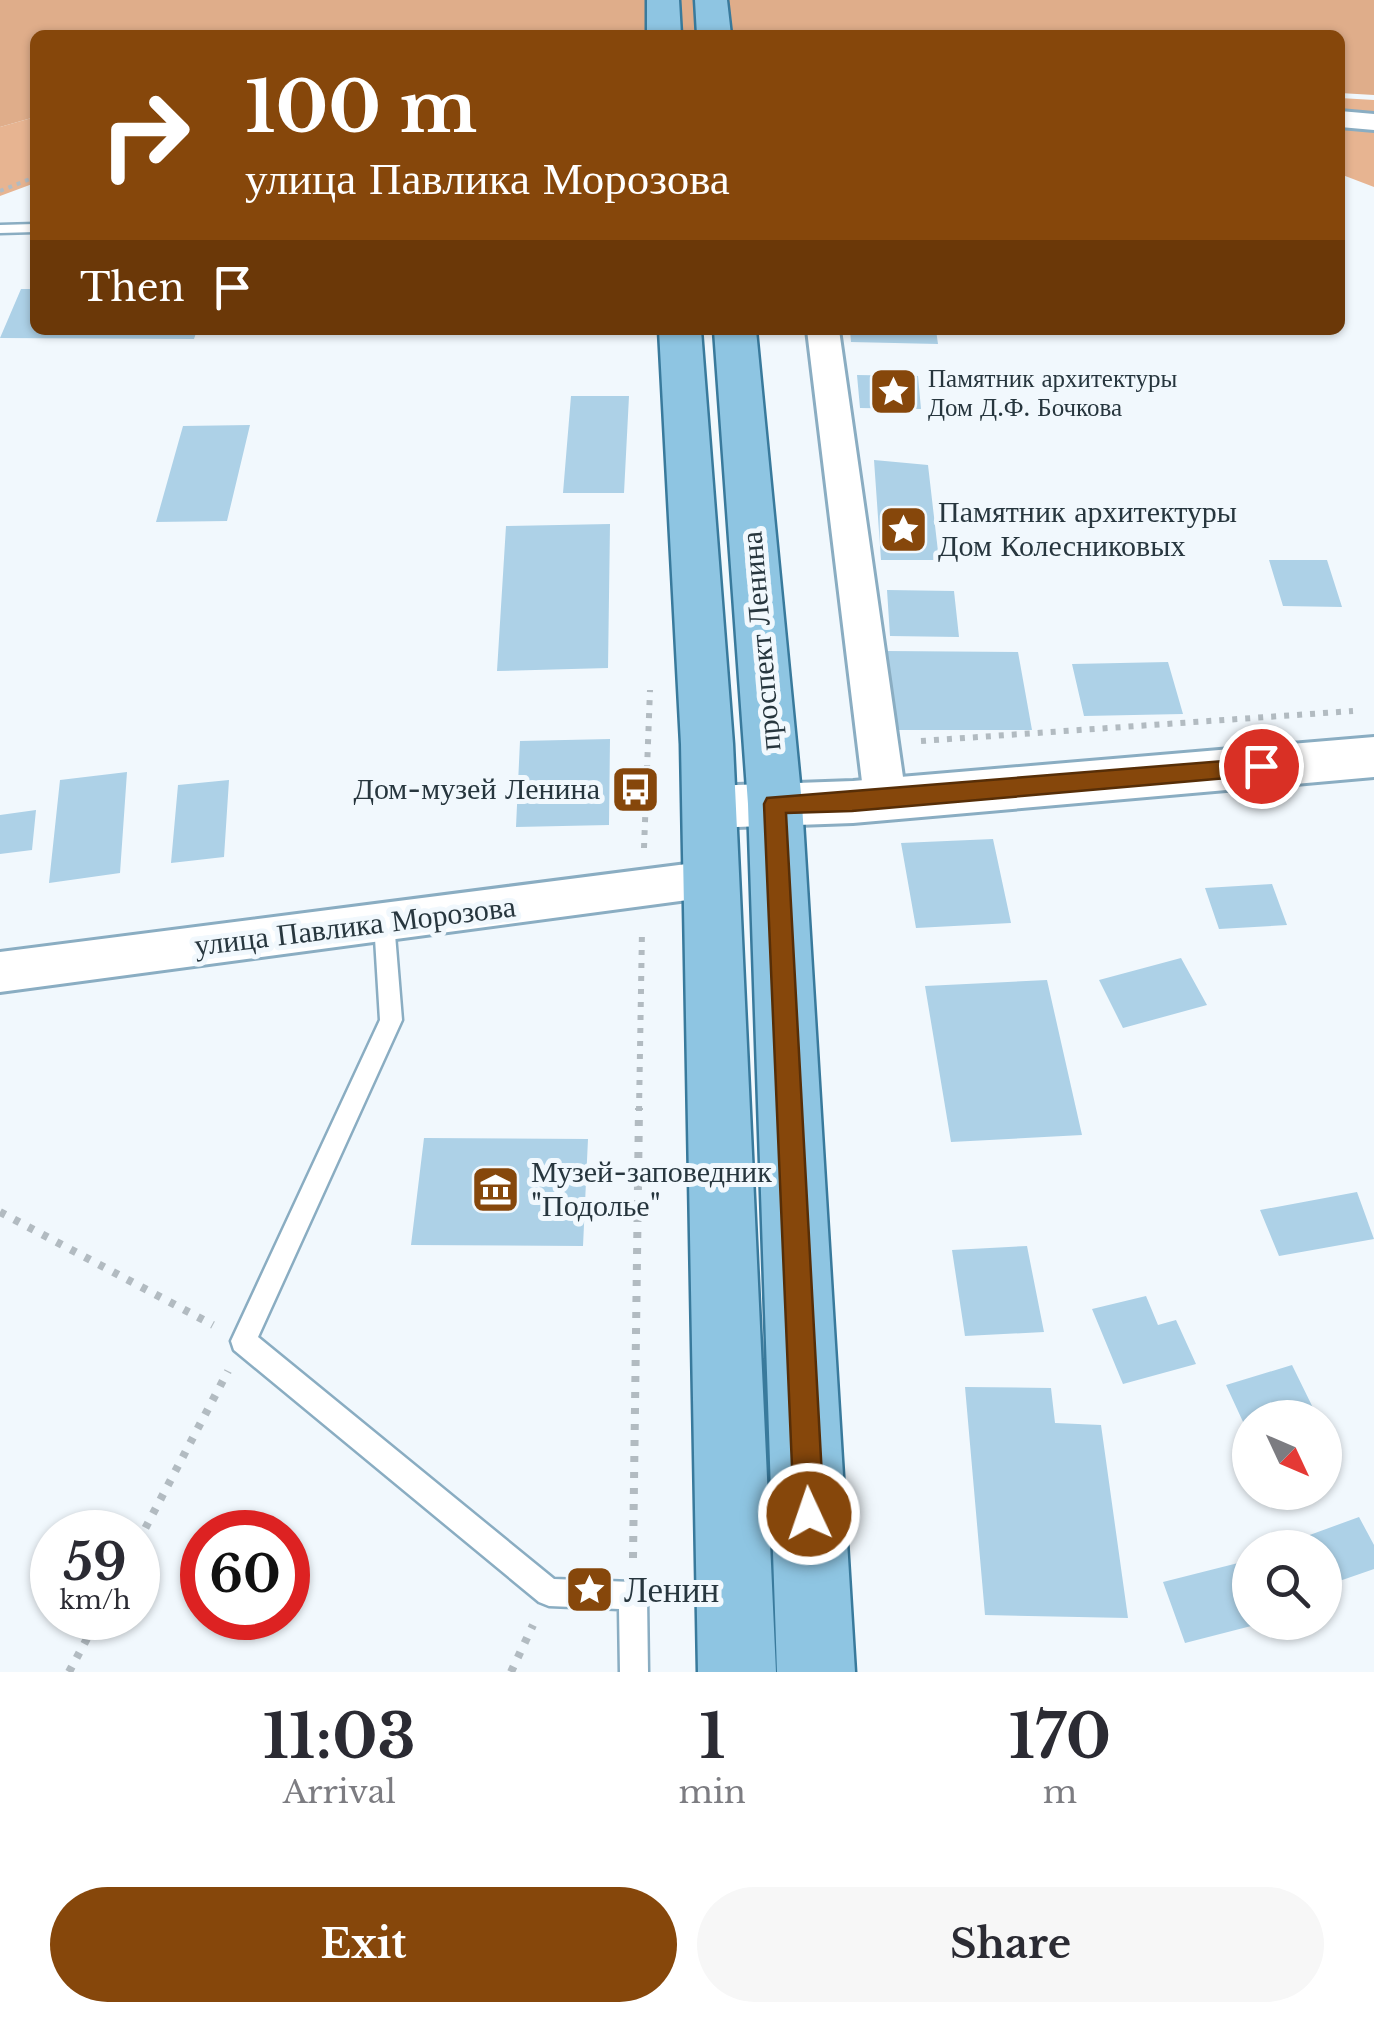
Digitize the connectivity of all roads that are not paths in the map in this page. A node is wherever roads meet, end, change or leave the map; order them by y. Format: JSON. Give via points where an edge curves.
{"nodes":[{"id":1,"x":662,"y":0,"type":"edge"},
{"id":2,"x":711,"y":0,"type":"edge"},
{"id":3,"x":664,"y":30,"type":"edge"},
{"id":4,"x":714,"y":30,"type":"edge"},
{"id":5,"x":1345,"y":119,"type":"edge"},
{"id":6,"x":1374,"y":122,"type":"edge"},
{"id":7,"x":0,"y":228,"type":"edge"},
{"id":8,"x":30,"y":228,"type":"edge"},
{"id":9,"x":680,"y":335,"type":"edge"},
{"id":10,"x":825,"y":335,"type":"edge"},
{"id":11,"x":736,"y":342,"type":"edge"},
{"id":12,"x":1374,"y":757,"type":"edge"},
{"id":13,"x":885,"y":798,"type":"junction"},
{"id":14,"x":775,"y":804,"type":"junction"},
{"id":15,"x":709,"y":807,"type":"junction"},
{"id":16,"x":710,"y":879,"type":"junction"},
{"id":17,"x":384,"y":922,"type":"junction"},
{"id":18,"x":0,"y":972,"type":"edge"},
{"id":19,"x":634,"y":1672,"type":"edge"},
{"id":20,"x":737,"y":1672,"type":"edge"},
{"id":21,"x":816,"y":1672,"type":"edge"}],
"edges":[{"from":1,"to":3,"type":"main road"},
{"from":2,"to":4,"type":"main road"},
{"from":5,"to":6,"type":"street"},
{"from":7,"to":8,"type":"lane"},
{"from":9,"to":15,"type":"main road","name":"проспект Ленина"},
{"from":10,"to":13,"type":"street"},
{"from":11,"to":14,"type":"main road","name":"проспект Ленина"},
{"from":12,"to":13,"type":"street"},
{"from":13,"to":14,"type":"street"},
{"from":14,"to":15,"type":"street"},
{"from":14,"to":21,"type":"main road","name":"проспект Ленина"},
{"from":15,"to":16,"type":"main road","name":"проспект Ленина"},
{"from":16,"to":17,"type":"street","name":"улица Павлика Морозова"},
{"from":16,"to":20,"type":"main road","name":"проспект Ленина"},
{"from":17,"to":18,"type":"street","name":"улица Павлика Морозова"},
{"from":17,"to":19,"type":"lane","via":[[391,1020],[243,1342],[549,1592],[633,1596]]}]}
